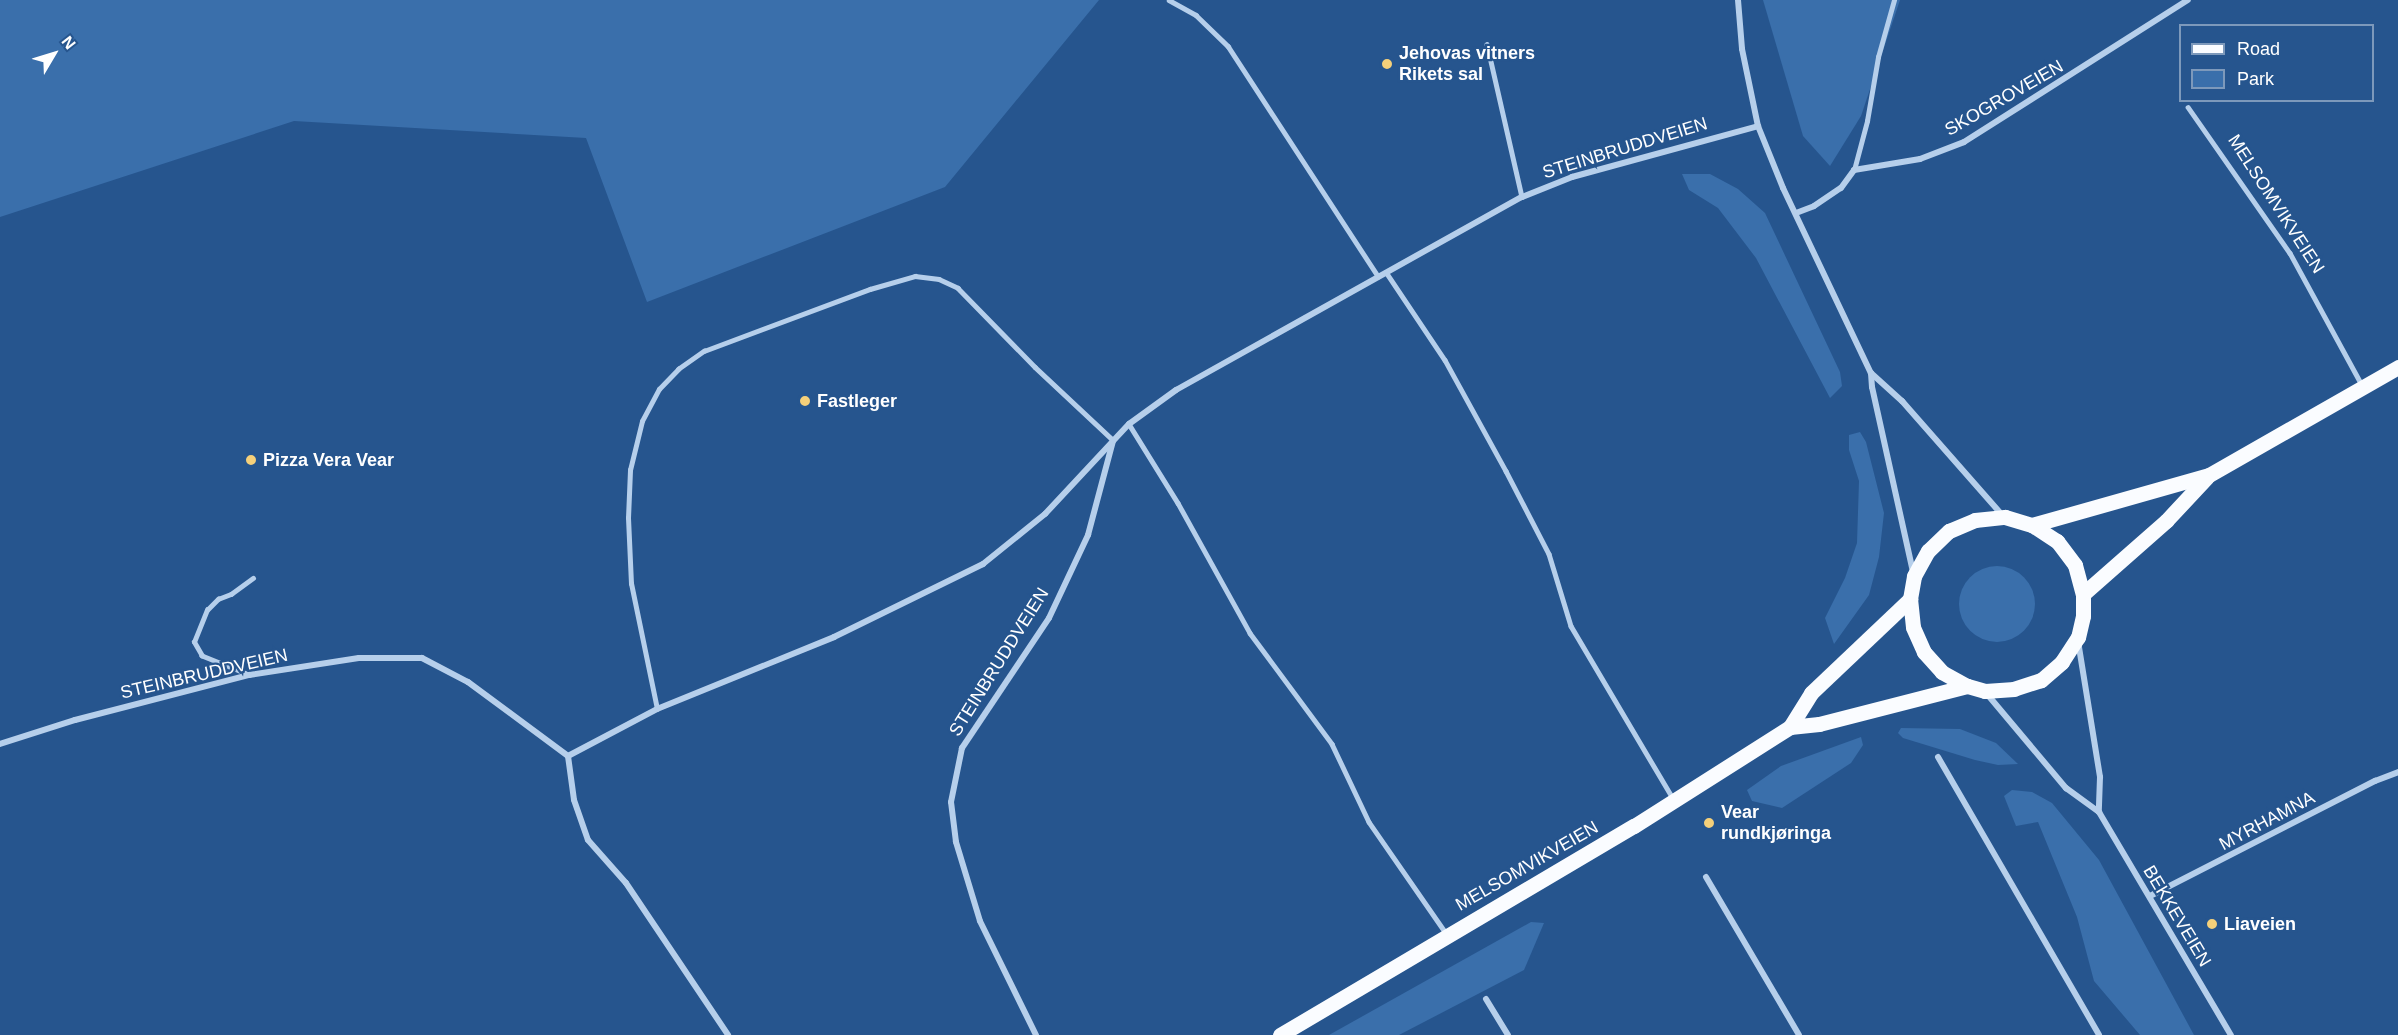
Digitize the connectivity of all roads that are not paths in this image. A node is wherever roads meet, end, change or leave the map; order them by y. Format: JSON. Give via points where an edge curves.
{"nodes":[{"id":1,"x":1169,"y":0,"type":"edge"},
{"id":2,"x":1738,"y":0,"type":"edge"},
{"id":3,"x":1894,"y":0,"type":"edge"},
{"id":4,"x":2188,"y":0,"type":"edge"},
{"id":5,"x":1487,"y":44,"type":"dead end"},
{"id":6,"x":2188,"y":106,"type":"dead end"},
{"id":7,"x":1758,"y":126,"type":"junction"},
{"id":8,"x":1854,"y":170,"type":"junction"},
{"id":9,"x":1521,"y":197,"type":"junction"},
{"id":10,"x":1796,"y":213,"type":"junction"},
{"id":11,"x":1386,"y":272,"type":"junction"},
{"id":12,"x":1378,"y":276,"type":"junction"},
{"id":13,"x":2398,"y":367,"type":"edge"},
{"id":14,"x":1871,"y":373,"type":"junction"},
{"id":15,"x":2363,"y":388,"type":"junction"},
{"id":16,"x":1129,"y":424,"type":"junction"},
{"id":17,"x":1113,"y":440,"type":"junction"},
{"id":18,"x":2209,"y":475,"type":"junction"},
{"id":19,"x":2005,"y":517,"type":"junction"},
{"id":20,"x":2032,"y":525,"type":"junction"},
{"id":21,"x":1914,"y":576,"type":"junction"},
{"id":22,"x":253,"y":578,"type":"dead end"},
{"id":23,"x":2083,"y":594,"type":"junction"},
{"id":24,"x":1910,"y":599,"type":"junction"},
{"id":25,"x":2078,"y":637,"type":"junction"},
{"id":26,"x":249,"y":675,"type":"junction"},
{"id":27,"x":1967,"y":686,"type":"junction"},
{"id":28,"x":1985,"y":691,"type":"junction"},
{"id":29,"x":657,"y":709,"type":"junction"},
{"id":30,"x":1790,"y":727,"type":"junction"},
{"id":31,"x":0,"y":744,"type":"edge"},
{"id":32,"x":568,"y":756,"type":"junction"},
{"id":33,"x":1938,"y":757,"type":"dead end"},
{"id":34,"x":2398,"y":772,"type":"edge"},
{"id":35,"x":1674,"y":801,"type":"junction"},
{"id":36,"x":2099,"y":812,"type":"junction"},
{"id":37,"x":1706,"y":877,"type":"dead end"},
{"id":38,"x":2151,"y":896,"type":"junction"},
{"id":39,"x":1448,"y":935,"type":"junction"},
{"id":40,"x":1486,"y":999,"type":"dead end"},
{"id":41,"x":728,"y":1035,"type":"edge"},
{"id":42,"x":1036,"y":1035,"type":"edge"},
{"id":43,"x":1280,"y":1035,"type":"edge"},
{"id":44,"x":1508,"y":1035,"type":"edge"},
{"id":45,"x":1799,"y":1035,"type":"edge"},
{"id":46,"x":2099,"y":1035,"type":"edge"},
{"id":47,"x":2231,"y":1035,"type":"edge"}],
"edges":[{"from":1,"to":12,"type":"lane","via":[[1196,15],[1228,46]]},
{"from":2,"to":7,"type":"street","via":[[1742,50]]},
{"from":3,"to":8,"type":"lane"},
{"from":4,"to":8,"type":"street","name":"SKOGROVEIEN","via":[[1964,142],[1920,159]]},
{"from":5,"to":9,"type":"lane"},
{"from":6,"to":15,"type":"lane","name":"MELSOMVIKVEIEN","via":[[2290,253]]},
{"from":7,"to":9,"type":"street","name":"STEINBRUDDVEIEN","via":[[1572,177]]},
{"from":7,"to":10,"type":"street"},
{"from":8,"to":10,"type":"street","via":[[1841,188]]},
{"from":9,"to":11,"type":"street","name":"STEINBRUDDVEIEN"},
{"from":10,"to":14,"type":"street"},
{"from":11,"to":12,"type":"street","name":"STEINBRUDDVEIEN"},
{"from":11,"to":35,"type":"lane","via":[[1445,360],[1506,471],[1549,554],[1571,626]]},
{"from":12,"to":16,"type":"street","name":"STEINBRUDDVEIEN","via":[[1176,390]]},
{"from":13,"to":15,"type":"main road"},
{"from":14,"to":19,"type":"street","via":[[1902,401]]},
{"from":14,"to":21,"type":"street"},
{"from":15,"to":18,"type":"main road"},
{"from":16,"to":17,"type":"street","name":"STEINBRUDDVEIEN"},
{"from":16,"to":39,"type":"lane","via":[[1250,633],[1332,744],[1369,822]]},
{"from":17,"to":29,"type":"street","name":"STEINBRUDDVEIEN","via":[[1045,514],[982,564],[834,637]]},
{"from":17,"to":29,"type":"lane","via":[[958,288],[939,279],[915,276],[870,289],[704,351],[678,369],[659,389],[642,421],[630,470],[631,584]]},
{"from":17,"to":42,"type":"street","name":"STEINBRUDDVEIEN","via":[[1088,535],[1049,618],[962,748],[951,802],[956,842],[980,921]]},
{"from":18,"to":20,"type":"main road"},
{"from":18,"to":23,"type":"main road","via":[[2166,521]]},
{"from":19,"to":20,"type":"main road","name":"MELSOMVIKVEIEN"},
{"from":19,"to":21,"type":"main road","name":"MELSOMVIKVEIEN","via":[[1975,520],[1949,531],[1928,551]]},
{"from":20,"to":23,"type":"main road","name":"MELSOMVIKVEIEN","via":[[2063,549],[2074,565]]},
{"from":21,"to":24,"type":"main road","name":"MELSOMVIKVEIEN"},
{"from":22,"to":26,"type":"lane","via":[[207,610],[194,642],[202,656]]},
{"from":23,"to":25,"type":"main road","name":"MELSOMVIKVEIEN"},
{"from":24,"to":27,"type":"main road","name":"MELSOMVIKVEIEN","via":[[1913,627],[1924,652],[1942,672]]},
{"from":24,"to":30,"type":"main road","name":"MELSOMVIKVEIEN","via":[[1811,693]]},
{"from":25,"to":28,"type":"main road","name":"MELSOMVIKVEIEN","via":[[2062,662],[2041,680],[2014,689]]},
{"from":25,"to":36,"type":"street","via":[[2100,777]]},
{"from":26,"to":31,"type":"street","name":"STEINBRUDDVEIEN","via":[[75,720]]},
{"from":26,"to":32,"type":"street","name":"STEINBRUDDVEIEN","via":[[359,658],[422,658],[468,682]]},
{"from":27,"to":28,"type":"main road","name":"MELSOMVIKVEIEN"},
{"from":27,"to":30,"type":"main road","name":"MELSOMVIKVEIEN","via":[[1819,724]]},
{"from":28,"to":36,"type":"street","name":"BEKKEVEIEN","via":[[2066,788]]},
{"from":29,"to":32,"type":"street","name":"STEINBRUDDVEIEN"},
{"from":30,"to":35,"type":"main road","name":"MELSOMVIKVEIEN"},
{"from":32,"to":41,"type":"street","via":[[574,800],[588,840],[626,883]]},
{"from":33,"to":46,"type":"street"},
{"from":34,"to":38,"type":"street","name":"MYRHAMNA"},
{"from":35,"to":39,"type":"main road","name":"MELSOMVIKVEIEN"},
{"from":36,"to":38,"type":"street","name":"BEKKEVEIEN"},
{"from":37,"to":45,"type":"street"},
{"from":38,"to":47,"type":"street","name":"BEKKEVEIEN"},
{"from":39,"to":43,"type":"main road","name":"MELSOMVIKVEIEN"},
{"from":40,"to":44,"type":"street"}]}
